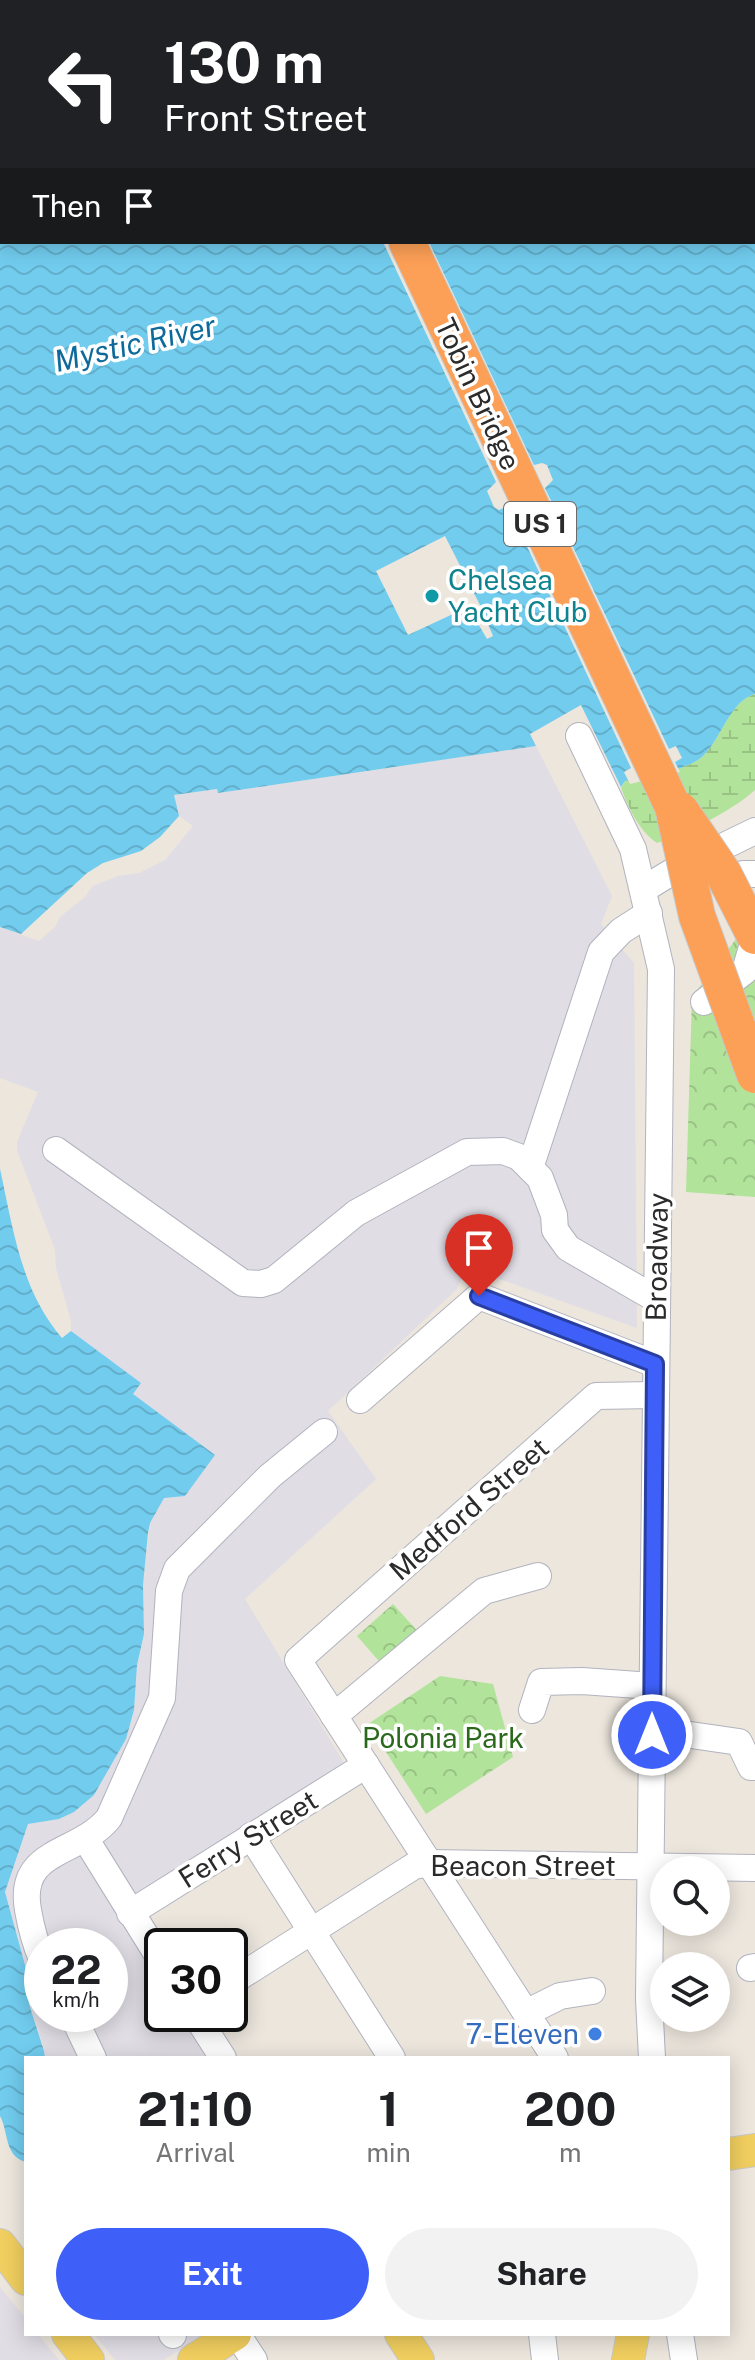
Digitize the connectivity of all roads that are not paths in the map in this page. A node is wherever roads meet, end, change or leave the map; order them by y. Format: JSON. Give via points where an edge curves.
{"nodes":[{"id":1,"x":408,"y":244,"type":"edge"},
{"id":2,"x":579,"y":736,"type":"dead end"},
{"id":3,"x":668,"y":797,"type":"junction"},
{"id":4,"x":755,"y":831,"type":"edge"},
{"id":5,"x":729,"y":844,"type":"junction"},
{"id":6,"x":749,"y":874,"type":"edge"},
{"id":7,"x":647,"y":901,"type":"junction"},
{"id":8,"x":755,"y":901,"type":"edge"},
{"id":9,"x":755,"y":936,"type":"edge"},
{"id":10,"x":704,"y":1002,"type":"dead end"},
{"id":11,"x":755,"y":1010,"type":"edge"},
{"id":12,"x":755,"y":1075,"type":"edge"},
{"id":13,"x":56,"y":1150,"type":"dead end"},
{"id":14,"x":530,"y":1168,"type":"junction"},
{"id":15,"x":656,"y":1299,"type":"junction"},
{"id":16,"x":655,"y":1364,"type":"junction"},
{"id":17,"x":654,"y":1395,"type":"junction"},
{"id":18,"x":360,"y":1400,"type":"dead end"},
{"id":19,"x":324,"y":1432,"type":"dead end"},
{"id":20,"x":538,"y":1576,"type":"dead end"},
{"id":21,"x":652,"y":1686,"type":"junction"},
{"id":22,"x":532,"y":1710,"type":"dead end"},
{"id":23,"x":334,"y":1716,"type":"junction"},
{"id":24,"x":652,"y":1735,"type":"junction"},
{"id":25,"x":366,"y":1765,"type":"junction"},
{"id":26,"x":755,"y":1767,"type":"edge"},
{"id":27,"x":251,"y":1836,"type":"junction"},
{"id":28,"x":85,"y":1838,"type":"junction"},
{"id":29,"x":651,"y":1856,"type":"edge"},
{"id":30,"x":429,"y":1863,"type":"junction"},
{"id":31,"x":650,"y":1866,"type":"edge"},
{"id":32,"x":730,"y":1868,"type":"edge"},
{"id":33,"x":755,"y":1868,"type":"edge"},
{"id":34,"x":130,"y":1913,"type":"junction"},
{"id":35,"x":32,"y":1928,"type":"edge"},
{"id":36,"x":312,"y":1932,"type":"junction"},
{"id":37,"x":144,"y":1934,"type":"edge"},
{"id":38,"x":651,"y":1936,"type":"edge"},
{"id":39,"x":248,"y":1972,"type":"edge"},
{"id":40,"x":592,"y":1991,"type":"dead end"},
{"id":41,"x":526,"y":2013,"type":"junction"},
{"id":42,"x":81,"y":2032,"type":"edge"},
{"id":43,"x":204,"y":2032,"type":"edge"},
{"id":44,"x":92,"y":2056,"type":"edge"},
{"id":45,"x":216,"y":2056,"type":"edge"},
{"id":46,"x":391,"y":2056,"type":"edge"},
{"id":47,"x":554,"y":2056,"type":"edge"},
{"id":48,"x":652,"y":2056,"type":"edge"},
{"id":49,"x":755,"y":2150,"type":"edge"},
{"id":50,"x":730,"y":2154,"type":"edge"},
{"id":51,"x":0,"y":2245,"type":"edge"},
{"id":52,"x":24,"y":2276,"type":"edge"},
{"id":53,"x":70,"y":2336,"type":"edge"},
{"id":54,"x":233,"y":2336,"type":"edge"},
{"id":55,"x":237,"y":2336,"type":"edge"},
{"id":56,"x":402,"y":2336,"type":"edge"},
{"id":57,"x":542,"y":2336,"type":"edge"},
{"id":58,"x":633,"y":2336,"type":"edge"},
{"id":59,"x":680,"y":2336,"type":"edge"},
{"id":60,"x":88,"y":2360,"type":"edge"},
{"id":61,"x":194,"y":2360,"type":"edge"},
{"id":62,"x":254,"y":2360,"type":"edge"},
{"id":63,"x":418,"y":2360,"type":"edge"},
{"id":64,"x":545,"y":2360,"type":"edge"},
{"id":65,"x":628,"y":2360,"type":"edge"},
{"id":66,"x":684,"y":2360,"type":"edge"}],
"edges":[{"from":1,"to":3,"type":"highway","name":"Tobin Bridge","number":"US 1"},
{"from":2,"to":7,"type":"street","name":"Broadway","via":[[633,849]]},
{"from":3,"to":9,"type":"highway","bridge":true,"via":[[723,873]]},
{"from":3,"to":11,"type":"highway","number":"US 1","bridge":true},
{"from":3,"to":12,"type":"highway","bridge":true,"via":[[700,925]]},
{"from":4,"to":5,"type":"street"},
{"from":5,"to":6,"type":"street"},
{"from":5,"to":7,"type":"street","via":[[675,870]]},
{"from":6,"to":8,"type":"street"},
{"from":7,"to":14,"type":"street","via":[[601,952]]},
{"from":7,"to":15,"type":"street","name":"Broadway","via":[[661,969]]},
{"from":9,"to":10,"type":"street","via":[[745,971]]},
{"from":13,"to":14,"type":"street","via":[[243,1283],[261,1284],[274,1280],[356,1213],[467,1152],[503,1151]]},
{"from":14,"to":15,"type":"street","via":[[540,1178],[555,1230],[568,1248]]},
{"from":15,"to":16,"type":"street","name":"Broadway"},
{"from":16,"to":17,"type":"street","name":"Broadway"},
{"from":16,"to":18,"type":"street","via":[[479,1296]]},
{"from":17,"to":21,"type":"street","name":"Broadway"},
{"from":17,"to":23,"type":"street","name":"Medford Street","via":[[596,1396],[298,1660]]},
{"from":19,"to":28,"type":"street","via":[[270,1476],[177,1569],[169,1591],[162,1698],[109,1818]]},
{"from":20,"to":23,"type":"street","via":[[484,1591]]},
{"from":21,"to":22,"type":"street","via":[[541,1682]]},
{"from":21,"to":24,"type":"street","name":"Broadway"},
{"from":23,"to":25,"type":"street"},
{"from":24,"to":26,"type":"street","via":[[739,1742]]},
{"from":24,"to":29,"type":"street","name":"Broadway"},
{"from":25,"to":27,"type":"street","name":"Ferry Street"},
{"from":25,"to":30,"type":"street"},
{"from":27,"to":34,"type":"street","name":"Ferry Street"},
{"from":27,"to":36,"type":"street"},
{"from":28,"to":34,"type":"street"},
{"from":28,"to":35,"type":"street","via":[[40,1863],[28,1877],[25,1893]]},
{"from":30,"to":31,"type":"street","name":"Beacon Street"},
{"from":30,"to":36,"type":"street","name":"Beacon Street","via":[[414,1866]]},
{"from":30,"to":41,"type":"street"},
{"from":32,"to":33,"type":"street","name":"Beacon Street"},
{"from":34,"to":37,"type":"street"},
{"from":36,"to":39,"type":"street","name":"Beacon Street"},
{"from":36,"to":46,"type":"street"},
{"from":38,"to":48,"type":"street","name":"Broadway"},
{"from":40,"to":41,"type":"street","via":[[560,1996]]},
{"from":41,"to":47,"type":"street"},
{"from":42,"to":44,"type":"street"},
{"from":43,"to":45,"type":"street"},
{"from":49,"to":50,"type":"main road"},
{"from":51,"to":52,"type":"main road"},
{"from":53,"to":60,"type":"main road"},
{"from":54,"to":61,"type":"main road"},
{"from":55,"to":62,"type":"street"},
{"from":56,"to":63,"type":"main road"},
{"from":57,"to":64,"type":"street"},
{"from":58,"to":65,"type":"main road"},
{"from":59,"to":66,"type":"street"}]}
